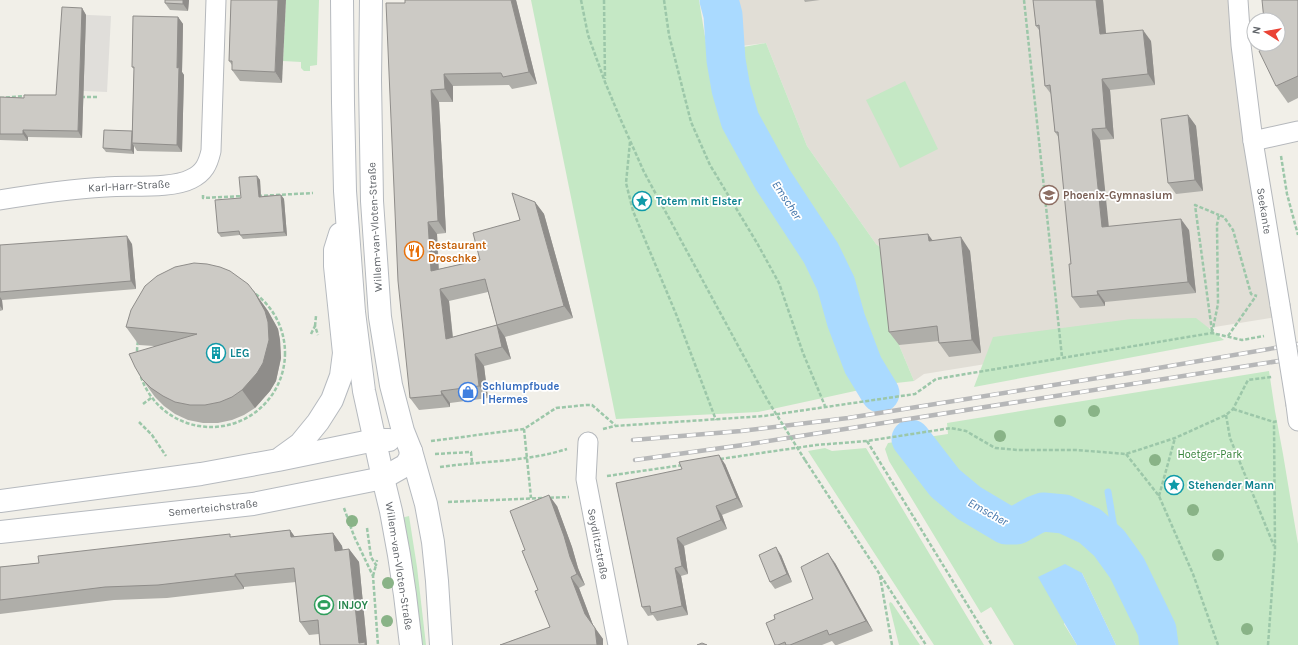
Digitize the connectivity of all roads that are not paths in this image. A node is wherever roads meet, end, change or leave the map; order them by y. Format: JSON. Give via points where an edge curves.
{"nodes":[{"id":1,"x":216,"y":0,"type":"edge"},
{"id":2,"x":342,"y":0,"type":"edge"},
{"id":3,"x":370,"y":0,"type":"edge"},
{"id":4,"x":1238,"y":0,"type":"edge"},
{"id":5,"x":1298,"y":131,"type":"edge"},
{"id":6,"x":1253,"y":141,"type":"junction"},
{"id":7,"x":0,"y":200,"type":"edge"},
{"id":8,"x":347,"y":214,"type":"junction"},
{"id":9,"x":1297,"y":414,"type":"edge"},
{"id":10,"x":374,"y":440,"type":"junction"},
{"id":11,"x":588,"y":442,"type":"road end"},
{"id":12,"x":418,"y":446,"type":"junction"},
{"id":13,"x":278,"y":460,"type":"junction"},
{"id":14,"x":383,"y":478,"type":"junction"},
{"id":15,"x":0,"y":501,"type":"edge"},
{"id":16,"x":0,"y":532,"type":"edge"},
{"id":17,"x":411,"y":645,"type":"edge"},
{"id":18,"x":441,"y":645,"type":"edge"},
{"id":19,"x":618,"y":645,"type":"edge"}],
"edges":[{"from":1,"to":7,"type":"street","name":"Karl-Harr-Straße","via":[[211,151],[208,164],[201,174],[180,184],[63,190]]},
{"from":2,"to":8,"type":"main road","name":"Willem-van-Vloten-Straße"},
{"from":3,"to":12,"type":"main road","name":"Willem-van-Vloten-Straße","via":[[372,201],[380,317],[391,385],[403,431]]},
{"from":4,"to":6,"type":"street","name":"Seekante"},
{"from":5,"to":6,"type":"street"},
{"from":6,"to":9,"type":"street","name":"Seekante","bridge":true},
{"from":8,"to":10,"type":"main road","name":"Willem-van-Vloten-Straße","via":[[354,312],[364,390]]},
{"from":8,"to":13,"type":"main road","via":[[335,250],[344,353],[341,376],[332,400],[318,422],[300,444]]},
{"from":10,"to":12,"type":"main road","via":[[393,440]]},
{"from":10,"to":13,"type":"main road"},
{"from":10,"to":14,"type":"main road","name":"Willem-van-Vloten-Straße"},
{"from":11,"to":19,"type":"street","name":"Seydlitzstraße","via":[[587,488]]},
{"from":12,"to":14,"type":"main road","name":"Semerteichstraße","via":[[406,465]]},
{"from":12,"to":18,"type":"main road","name":"Willem-van-Vloten-Straße","via":[[433,542]]},
{"from":13,"to":15,"type":"main road","via":[[200,474]]},
{"from":14,"to":16,"type":"main road","name":"Semerteichstraße","via":[[253,504]]},
{"from":14,"to":17,"type":"main road","name":"Willem-van-Vloten-Straße","via":[[399,555]]}]}
